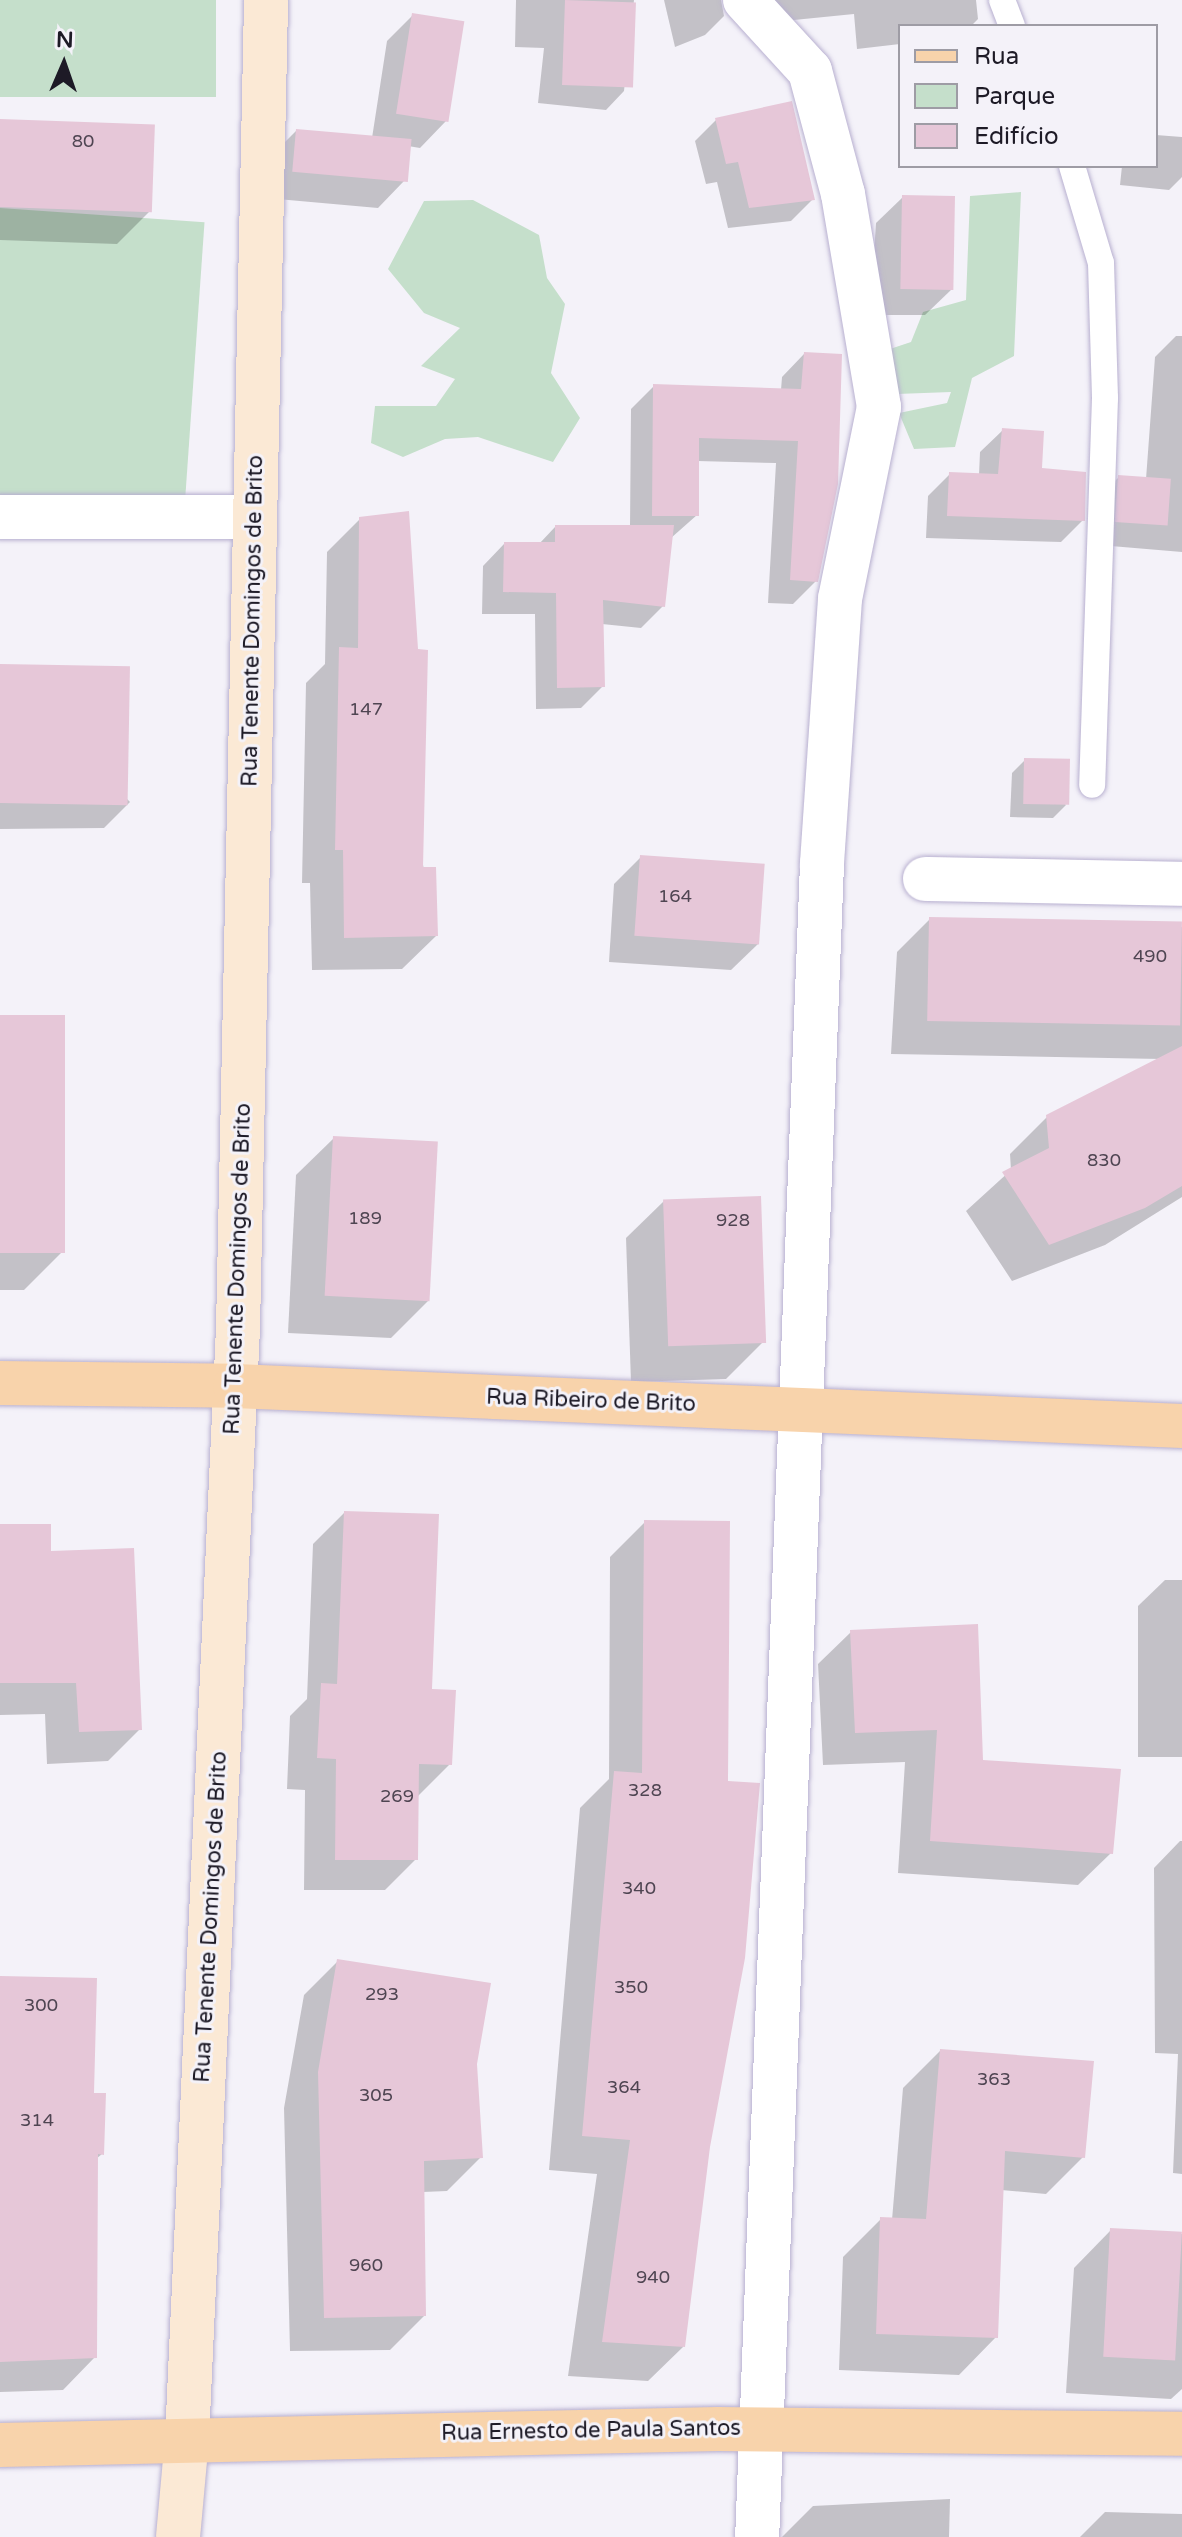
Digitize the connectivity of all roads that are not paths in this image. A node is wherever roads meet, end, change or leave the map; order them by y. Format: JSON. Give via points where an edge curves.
{"nodes":[{"id":1,"x":266,"y":0,"type":"edge"},
{"id":2,"x":745,"y":0,"type":"edge"},
{"id":3,"x":1002,"y":0,"type":"edge"},
{"id":4,"x":1011,"y":24,"type":"edge"},
{"id":5,"x":1073,"y":168,"type":"edge"},
{"id":6,"x":0,"y":517,"type":"edge"},
{"id":7,"x":254,"y":517,"type":"junction"},
{"id":8,"x":1092,"y":785,"type":"dead end"},
{"id":9,"x":925,"y":879,"type":"dead end"},
{"id":10,"x":1182,"y":884,"type":"edge"},
{"id":11,"x":0,"y":1383,"type":"edge"},
{"id":12,"x":235,"y":1386,"type":"junction"},
{"id":13,"x":805,"y":1409,"type":"junction"},
{"id":14,"x":1182,"y":1426,"type":"edge"},
{"id":15,"x":763,"y":2429,"type":"junction"},
{"id":16,"x":1182,"y":2434,"type":"edge"},
{"id":17,"x":187,"y":2438,"type":"junction"},
{"id":18,"x":0,"y":2445,"type":"edge"},
{"id":19,"x":178,"y":2537,"type":"edge"},
{"id":20,"x":757,"y":2537,"type":"edge"}],
"edges":[{"from":1,"to":7,"type":"street","name":"Rua Tenente Domingos de Brito"},
{"from":2,"to":13,"type":"street","via":[[810,71],[843,194],[879,407],[840,599],[822,864]]},
{"from":3,"to":4,"type":"lane"},
{"from":5,"to":8,"type":"lane","via":[[1101,263],[1105,398]]},
{"from":6,"to":7,"type":"street"},
{"from":7,"to":12,"type":"street","name":"Rua Tenente Domingos de Brito"},
{"from":9,"to":10,"type":"street"},
{"from":11,"to":12,"type":"main road","name":"Rua Ribeiro de Brito"},
{"from":12,"to":13,"type":"main road","name":"Rua Ribeiro de Brito"},
{"from":12,"to":17,"type":"street","name":"Rua Tenente Domingos de Brito"},
{"from":13,"to":14,"type":"main road","name":"Rua Ribeiro de Brito"},
{"from":13,"to":15,"type":"street"},
{"from":15,"to":16,"type":"main road","name":"Rua Ernesto de Paula Santos"},
{"from":15,"to":17,"type":"main road","name":"Rua Ernesto de Paula Santos"},
{"from":15,"to":20,"type":"street"},
{"from":17,"to":18,"type":"main road","name":"Rua Ernesto de Paula Santos"},
{"from":17,"to":19,"type":"street","name":"Rua Tenente Domingos de Brito"}]}
